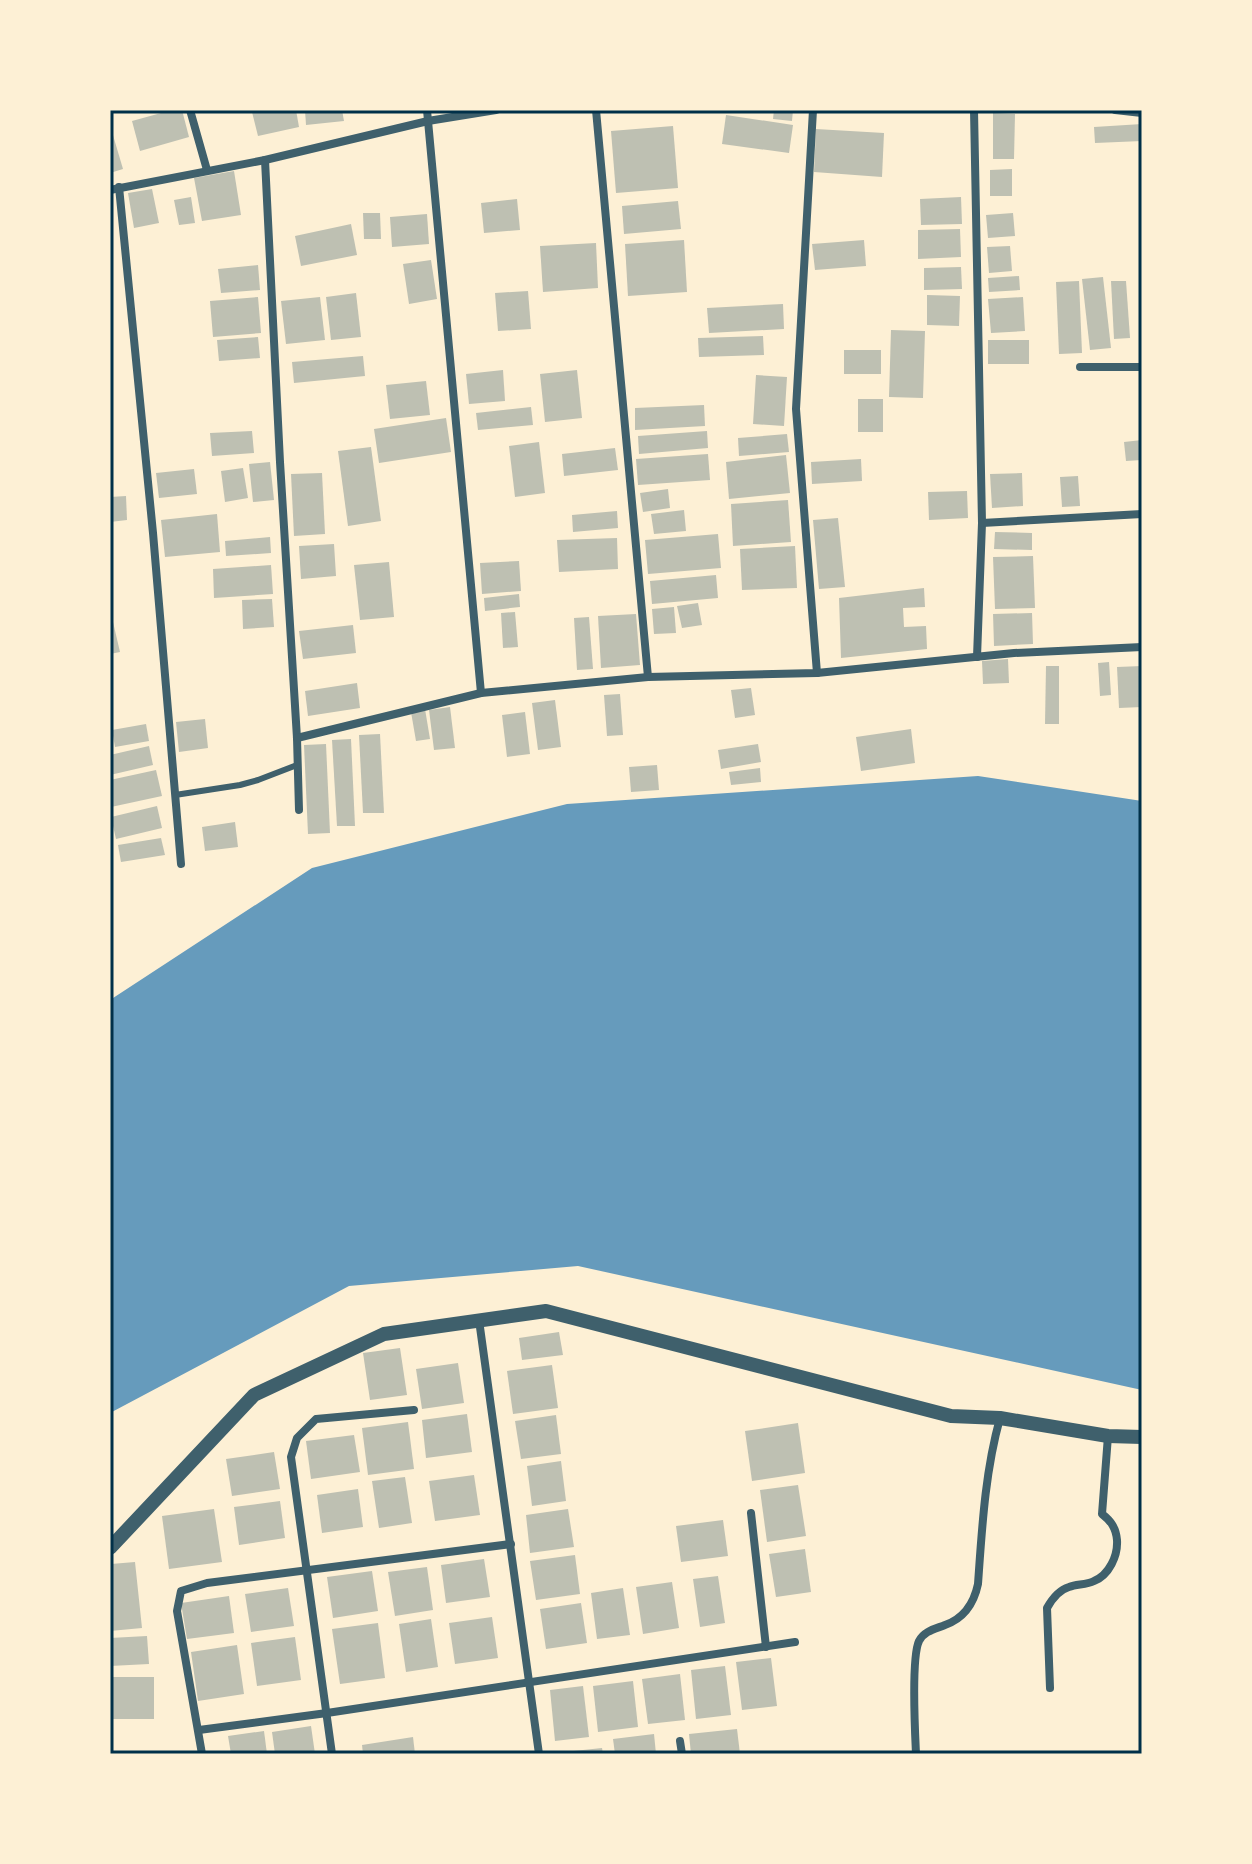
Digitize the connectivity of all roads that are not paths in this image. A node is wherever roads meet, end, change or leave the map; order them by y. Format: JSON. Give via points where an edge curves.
{"nodes":[{"id":1,"x":190,"y":110,"type":"edge"},
{"id":2,"x":427,"y":110,"type":"edge"},
{"id":3,"x":496,"y":110,"type":"edge"},
{"id":4,"x":596,"y":110,"type":"edge"},
{"id":5,"x":813,"y":110,"type":"edge"},
{"id":6,"x":974,"y":110,"type":"edge"},
{"id":7,"x":1115,"y":110,"type":"edge"},
{"id":8,"x":1142,"y":113,"type":"edge"},
{"id":9,"x":428,"y":121,"type":"junction"},
{"id":10,"x":265,"y":160,"type":"junction"},
{"id":11,"x":207,"y":170,"type":"junction"},
{"id":12,"x":115,"y":188,"type":"edge"},
{"id":13,"x":1080,"y":367,"type":"dead end"},
{"id":14,"x":1142,"y":367,"type":"edge"},
{"id":15,"x":1142,"y":514,"type":"edge"},
{"id":16,"x":982,"y":523,"type":"junction"},
{"id":17,"x":1142,"y":647,"type":"edge"},
{"id":18,"x":977,"y":657,"type":"junction"},
{"id":19,"x":817,"y":673,"type":"junction"},
{"id":20,"x":648,"y":677,"type":"junction"},
{"id":21,"x":481,"y":693,"type":"junction"},
{"id":22,"x":297,"y":738,"type":"junction"},
{"id":23,"x":297,"y":765,"type":"junction"},
{"id":24,"x":175,"y":795,"type":"junction"},
{"id":25,"x":299,"y":810,"type":"dead end"},
{"id":26,"x":181,"y":864,"type":"dead end"},
{"id":27,"x":479,"y":1320,"type":"junction"},
{"id":28,"x":414,"y":1410,"type":"dead end"},
{"id":29,"x":1000,"y":1418,"type":"junction"},
{"id":30,"x":1108,"y":1436,"type":"junction"},
{"id":31,"x":1142,"y":1437,"type":"edge"},
{"id":32,"x":751,"y":1513,"type":"dead end"},
{"id":33,"x":511,"y":1544,"type":"junction"},
{"id":34,"x":110,"y":1548,"type":"edge"},
{"id":35,"x":307,"y":1570,"type":"junction"},
{"id":36,"x":795,"y":1642,"type":"dead end"},
{"id":37,"x":766,"y":1647,"type":"junction"},
{"id":38,"x":530,"y":1682,"type":"junction"},
{"id":39,"x":1050,"y":1688,"type":"dead end"},
{"id":40,"x":327,"y":1713,"type":"junction"},
{"id":41,"x":199,"y":1730,"type":"junction"},
{"id":42,"x":680,"y":1741,"type":"dead end"},
{"id":43,"x":202,"y":1754,"type":"edge"},
{"id":44,"x":332,"y":1754,"type":"edge"},
{"id":45,"x":539,"y":1754,"type":"edge"},
{"id":46,"x":682,"y":1754,"type":"edge"},
{"id":47,"x":916,"y":1754,"type":"edge"}],
"edges":[{"from":1,"to":11,"type":"street"},
{"from":2,"to":9,"type":"street"},
{"from":3,"to":9,"type":"street"},
{"from":4,"to":20,"type":"street"},
{"from":5,"to":19,"type":"street","via":[[796,409]]},
{"from":6,"to":16,"type":"street"},
{"from":7,"to":8,"type":"street"},
{"from":9,"to":10,"type":"street"},
{"from":9,"to":21,"type":"street"},
{"from":10,"to":11,"type":"street"},
{"from":10,"to":22,"type":"street"},
{"from":11,"to":12,"type":"street"},
{"from":12,"to":24,"type":"street"},
{"from":13,"to":14,"type":"street"},
{"from":15,"to":16,"type":"street"},
{"from":16,"to":18,"type":"street"},
{"from":17,"to":18,"type":"street"},
{"from":18,"to":19,"type":"street"},
{"from":19,"to":20,"type":"street"},
{"from":20,"to":21,"type":"street"},
{"from":21,"to":22,"type":"street"},
{"from":22,"to":23,"type":"street"},
{"from":23,"to":24,"type":"lane","via":[[249,783]]},
{"from":23,"to":25,"type":"street"},
{"from":24,"to":26,"type":"street"},
{"from":27,"to":29,"type":"street","via":[[546,1311],[951,1416]]},
{"from":27,"to":33,"type":"street"},
{"from":27,"to":34,"type":"street","via":[[384,1334],[254,1395]]},
{"from":28,"to":35,"type":"street","via":[[316,1419],[297,1438],[291,1457]]},
{"from":29,"to":30,"type":"street"},
{"from":29,"to":47,"type":"street","via":[[988,1473],[974,1600],[963,1615],[931,1629],[919,1641]]},
{"from":30,"to":31,"type":"street"},
{"from":30,"to":39,"type":"street","via":[[1102,1514],[1111,1521],[1117,1550],[1103,1574],[1068,1587],[1047,1608]]},
{"from":32,"to":37,"type":"street"},
{"from":33,"to":35,"type":"street"},
{"from":33,"to":38,"type":"street"},
{"from":35,"to":40,"type":"street"},
{"from":35,"to":41,"type":"street","via":[[181,1591],[177,1611]]},
{"from":36,"to":37,"type":"street"},
{"from":37,"to":38,"type":"street"},
{"from":38,"to":40,"type":"street"},
{"from":38,"to":45,"type":"street"},
{"from":40,"to":41,"type":"street"},
{"from":40,"to":44,"type":"street"},
{"from":41,"to":43,"type":"street"},
{"from":42,"to":46,"type":"street"}]}
